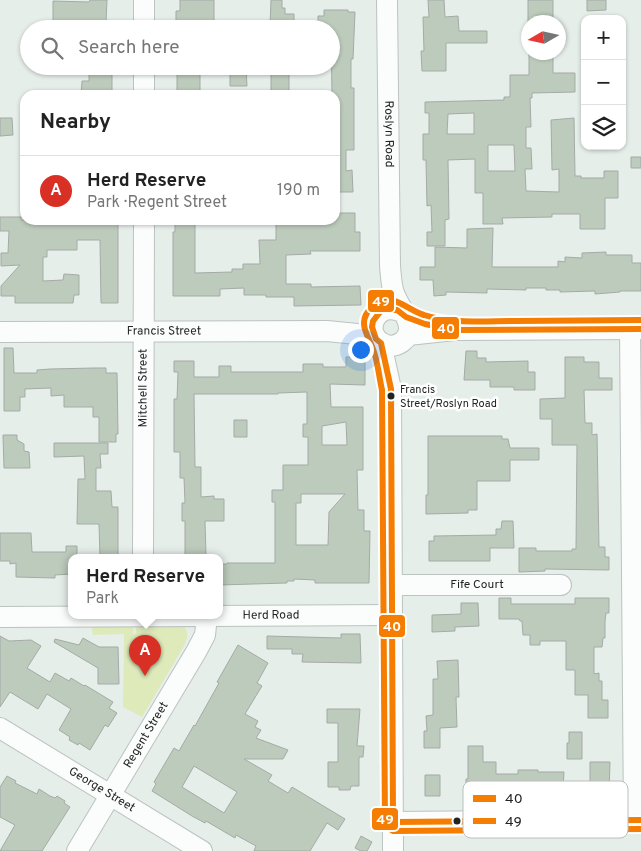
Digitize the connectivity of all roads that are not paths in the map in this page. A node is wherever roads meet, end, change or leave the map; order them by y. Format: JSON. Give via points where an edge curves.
{"nodes":[{"id":1,"x":144,"y":0,"type":"edge"},
{"id":2,"x":387,"y":0,"type":"edge"},
{"id":3,"x":144,"y":20,"type":"edge"},
{"id":4,"x":144,"y":75,"type":"edge"},
{"id":5,"x":144,"y":90,"type":"edge"},
{"id":6,"x":144,"y":225,"type":"edge"},
{"id":7,"x":390,"y":266,"type":"junction"},
{"id":8,"x":378,"y":314,"type":"junction"},
{"id":9,"x":635,"y":329,"type":"edge"},
{"id":10,"x":328,"y":331,"type":"junction"},
{"id":11,"x":0,"y":332,"type":"edge"},
{"id":12,"x":143,"y":332,"type":"junction"},
{"id":13,"x":396,"y":332,"type":"junction"},
{"id":14,"x":144,"y":554,"type":"edge"},
{"id":15,"x":392,"y":585,"type":"junction"},
{"id":16,"x":561,"y":585,"type":"dead end"},
{"id":17,"x":392,"y":614,"type":"junction"},
{"id":18,"x":68,"y":616,"type":"edge"},
{"id":19,"x":223,"y":616,"type":"edge"},
{"id":20,"x":0,"y":617,"type":"edge"},
{"id":21,"x":207,"y":619,"type":"edge"},
{"id":22,"x":0,"y":728,"type":"edge"},
{"id":23,"x":110,"y":796,"type":"junction"},
{"id":24,"x":637,"y":820,"type":"edge"},
{"id":25,"x":463,"y":821,"type":"edge"},
{"id":26,"x":393,"y":822,"type":"junction"},
{"id":27,"x":77,"y":851,"type":"edge"},
{"id":28,"x":202,"y":851,"type":"edge"},
{"id":29,"x":393,"y":851,"type":"edge"}],
"edges":[{"from":1,"to":3,"type":"street"},
{"from":2,"to":7,"type":"street","name":"Roslyn Road"},
{"from":4,"to":5,"type":"street"},
{"from":6,"to":12,"type":"street","name":"Mitchell Street"},
{"from":7,"to":8,"type":"street","name":"Roslyn Road"},
{"from":7,"to":13,"type":"street","name":"Roslyn Road"},
{"from":8,"to":10,"type":"street","name":"Francis Street"},
{"from":8,"to":13,"type":"street","via":[[390,309]]},
{"from":8,"to":13,"type":"street","name":"Roslyn Road","via":[[372,327]]},
{"from":9,"to":13,"type":"street","name":"Francis Street"},
{"from":9,"to":24,"type":"street"},
{"from":10,"to":12,"type":"street","name":"Francis Street"},
{"from":10,"to":13,"type":"street","name":"Francis Street","via":[[357,334]]},
{"from":11,"to":12,"type":"street","name":"Francis Street"},
{"from":12,"to":14,"type":"street","name":"Mitchell Street"},
{"from":13,"to":15,"type":"street","name":"Roslyn Road","via":[[391,390]]},
{"from":15,"to":16,"type":"street","name":"Fife Court"},
{"from":15,"to":17,"type":"street","name":"Roslyn Road"},
{"from":17,"to":19,"type":"street","name":"Herd Road"},
{"from":17,"to":26,"type":"street","name":"Roslyn Road"},
{"from":18,"to":20,"type":"street","name":"Herd Road"},
{"from":21,"to":23,"type":"street","name":"Regent Street","via":[[205,635],[196,652]]},
{"from":22,"to":23,"type":"street","name":"George Street"},
{"from":23,"to":27,"type":"street","name":"Regent Street"},
{"from":23,"to":28,"type":"street","name":"George Street"},
{"from":25,"to":26,"type":"street"},
{"from":26,"to":29,"type":"street","name":"Roslyn Road"}]}
